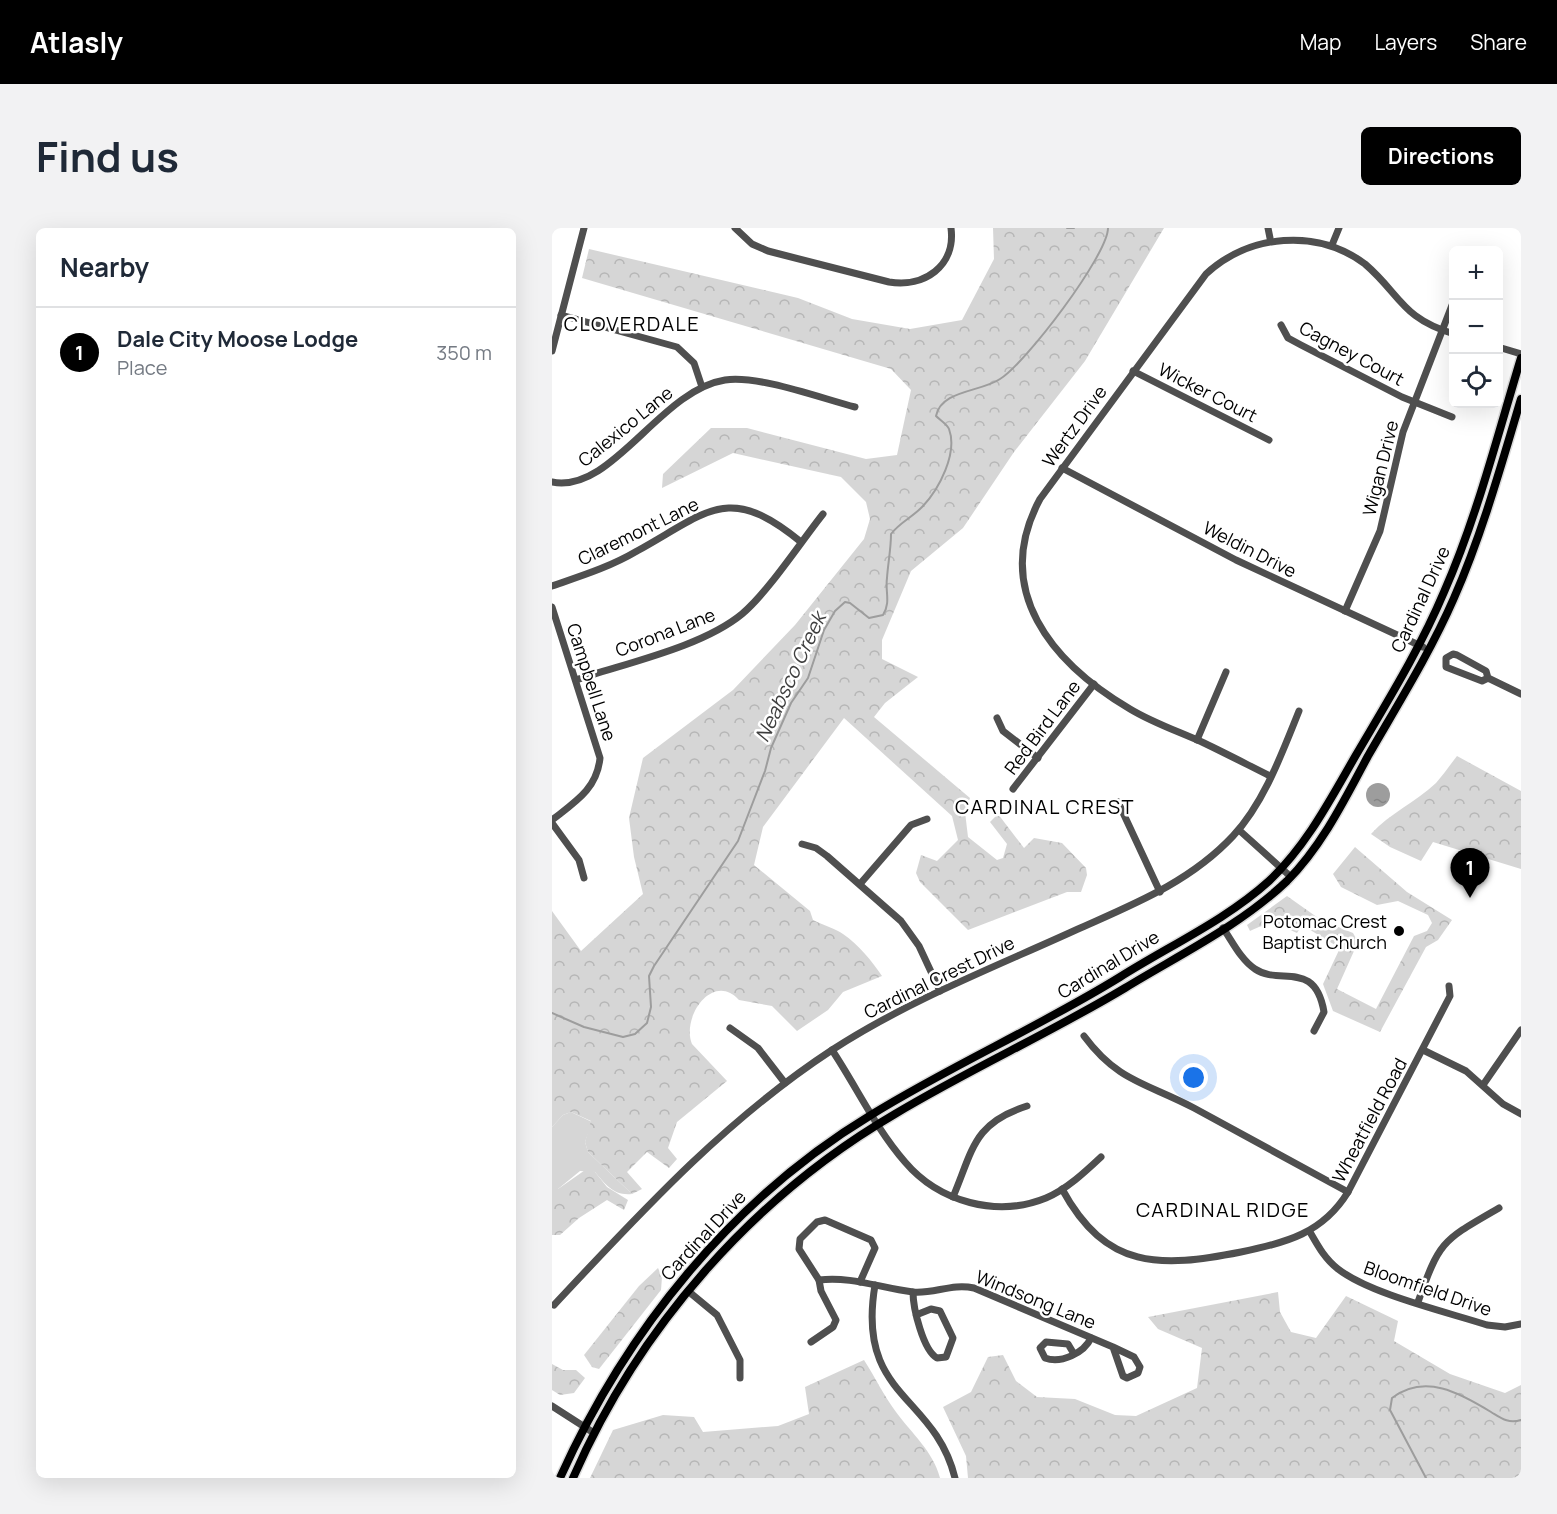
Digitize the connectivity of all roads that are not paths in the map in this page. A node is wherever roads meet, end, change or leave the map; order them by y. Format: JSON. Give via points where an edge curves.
{"nodes":[{"id":1,"x":584,"y":228,"type":"edge"},
{"id":2,"x":735,"y":228,"type":"edge"},
{"id":3,"x":951,"y":228,"type":"edge"},
{"id":4,"x":1268,"y":228,"type":"edge"},
{"id":5,"x":1339,"y":228,"type":"edge"},
{"id":6,"x":1270,"y":238,"type":"junction"},
{"id":7,"x":1332,"y":245,"type":"junction"},
{"id":8,"x":1449,"y":312,"type":"edge"},
{"id":9,"x":561,"y":315,"type":"junction"},
{"id":10,"x":1281,"y":325,"type":"dead end"},
{"id":11,"x":1441,"y":330,"type":"junction"},
{"id":12,"x":1449,"y":332,"type":"edge"},
{"id":13,"x":1503,"y":349,"type":"edge"},
{"id":14,"x":552,"y":351,"type":"edge"},
{"id":15,"x":1521,"y":356,"type":"edge"},
{"id":16,"x":1133,"y":371,"type":"junction"},
{"id":17,"x":702,"y":387,"type":"junction"},
{"id":18,"x":1521,"y":399,"type":"edge"},
{"id":19,"x":1414,"y":402,"type":"junction"},
{"id":20,"x":855,"y":407,"type":"dead end"},
{"id":21,"x":1452,"y":417,"type":"dead end"},
{"id":22,"x":1269,"y":440,"type":"dead end"},
{"id":23,"x":1062,"y":468,"type":"junction"},
{"id":24,"x":552,"y":482,"type":"edge"},
{"id":25,"x":823,"y":514,"type":"dead end"},
{"id":26,"x":801,"y":542,"type":"junction"},
{"id":27,"x":552,"y":586,"type":"edge"},
{"id":28,"x":552,"y":607,"type":"edge"},
{"id":29,"x":1345,"y":611,"type":"junction"},
{"id":30,"x":1418,"y":645,"type":"junction"},
{"id":31,"x":1428,"y":650,"type":"junction"},
{"id":32,"x":1226,"y":672,"type":"dead end"},
{"id":33,"x":1488,"y":678,"type":"junction"},
{"id":34,"x":576,"y":680,"type":"junction"},
{"id":35,"x":1094,"y":684,"type":"junction"},
{"id":36,"x":1521,"y":694,"type":"edge"},
{"id":37,"x":1299,"y":711,"type":"dead end"},
{"id":38,"x":998,"y":718,"type":"dead end"},
{"id":39,"x":1197,"y":740,"type":"junction"},
{"id":40,"x":1038,"y":758,"type":"junction"},
{"id":41,"x":1270,"y":777,"type":"junction"},
{"id":42,"x":1013,"y":789,"type":"dead end"},
{"id":43,"x":1118,"y":802,"type":"dead end"},
{"id":44,"x":927,"y":819,"type":"dead end"},
{"id":45,"x":552,"y":822,"type":"edge"},
{"id":46,"x":1239,"y":830,"type":"junction"},
{"id":47,"x":802,"y":844,"type":"dead end"},
{"id":48,"x":1281,"y":868,"type":"junction"},
{"id":49,"x":1291,"y":877,"type":"junction"},
{"id":50,"x":584,"y":878,"type":"dead end"},
{"id":51,"x":860,"y":884,"type":"junction"},
{"id":52,"x":1160,"y":892,"type":"junction"},
{"id":53,"x":1223,"y":928,"type":"junction"},
{"id":54,"x":1449,"y":986,"type":"dead end"},
{"id":55,"x":940,"y":991,"type":"junction"},
{"id":56,"x":730,"y":1028,"type":"dead end"},
{"id":57,"x":1521,"y":1030,"type":"edge"},
{"id":58,"x":1314,"y":1031,"type":"dead end"},
{"id":59,"x":1084,"y":1036,"type":"dead end"},
{"id":60,"x":832,"y":1050,"type":"junction"},
{"id":61,"x":1423,"y":1050,"type":"junction"},
{"id":62,"x":785,"y":1083,"type":"junction"},
{"id":63,"x":1483,"y":1085,"type":"junction"},
{"id":64,"x":1027,"y":1106,"type":"dead end"},
{"id":65,"x":873,"y":1114,"type":"junction"},
{"id":66,"x":1521,"y":1114,"type":"edge"},
{"id":67,"x":879,"y":1124,"type":"junction"},
{"id":68,"x":1101,"y":1157,"type":"dead end"},
{"id":69,"x":1062,"y":1189,"type":"junction"},
{"id":70,"x":1348,"y":1192,"type":"junction"},
{"id":71,"x":953,"y":1197,"type":"junction"},
{"id":72,"x":1499,"y":1208,"type":"dead end"},
{"id":73,"x":1310,"y":1232,"type":"junction"},
{"id":74,"x":819,"y":1280,"type":"junction"},
{"id":75,"x":860,"y":1281,"type":"junction"},
{"id":76,"x":875,"y":1285,"type":"junction"},
{"id":77,"x":688,"y":1291,"type":"junction"},
{"id":78,"x":913,"y":1292,"type":"junction"},
{"id":79,"x":1418,"y":1302,"type":"junction"},
{"id":80,"x":554,"y":1305,"type":"dead end"},
{"id":81,"x":916,"y":1315,"type":"junction"},
{"id":82,"x":1521,"y":1324,"type":"edge"},
{"id":83,"x":1090,"y":1338,"type":"junction"},
{"id":84,"x":811,"y":1342,"type":"dead end"},
{"id":85,"x":1113,"y":1347,"type":"junction"},
{"id":86,"x":1074,"y":1354,"type":"dead end"},
{"id":87,"x":740,"y":1378,"type":"dead end"},
{"id":88,"x":552,"y":1406,"type":"edge"},
{"id":89,"x":584,"y":1428,"type":"junction"},
{"id":90,"x":594,"y":1433,"type":"junction"},
{"id":91,"x":560,"y":1478,"type":"edge"},
{"id":92,"x":573,"y":1478,"type":"edge"},
{"id":93,"x":955,"y":1478,"type":"edge"}],
"edges":[{"from":1,"to":9,"type":"street"},
{"from":2,"to":3,"type":"street","via":[[752,244],[768,251],[906,284],[929,277],[941,267],[951,246]]},
{"from":4,"to":6,"type":"street"},
{"from":5,"to":7,"type":"street"},
{"from":6,"to":7,"type":"street","name":"Wertz Drive","via":[[1304,238]]},
{"from":6,"to":16,"type":"street","name":"Wertz Drive","via":[[1237,251],[1206,274]]},
{"from":7,"to":11,"type":"street","name":"Wertz Drive","via":[[1362,261],[1408,311]]},
{"from":8,"to":11,"type":"street","name":"Wigan Drive"},
{"from":9,"to":14,"type":"street"},
{"from":9,"to":17,"type":"street","via":[[677,347],[694,363]]},
{"from":10,"to":19,"type":"street","name":"Cagney Court","via":[[1285,334],[1301,345]]},
{"from":11,"to":12,"type":"street","name":"Wertz Drive"},
{"from":11,"to":19,"type":"street","name":"Wigan Drive"},
{"from":13,"to":15,"type":"street"},
{"from":15,"to":30,"type":"main road","name":"Cardinal Drive","via":[[1466,536]]},
{"from":16,"to":22,"type":"street","name":"Wicker Court"},
{"from":16,"to":23,"type":"street","name":"Wertz Drive"},
{"from":17,"to":20,"type":"street","name":"Calexico Lane","via":[[724,380],[746,380]]},
{"from":17,"to":24,"type":"street","name":"Calexico Lane","via":[[673,405],[593,475],[567,483]]},
{"from":18,"to":31,"type":"main road","name":"Cardinal Drive","via":[[1468,564]]},
{"from":19,"to":21,"type":"street","name":"Cagney Court"},
{"from":19,"to":29,"type":"street","name":"Wigan Drive","via":[[1402,432],[1380,531]]},
{"from":23,"to":29,"type":"street","name":"Weldin Drive","via":[[1236,560]]},
{"from":23,"to":35,"type":"street","name":"Wertz Drive","via":[[1029,522],[1022,581],[1043,630]]},
{"from":25,"to":26,"type":"street","name":"Corona Lane"},
{"from":26,"to":27,"type":"street","name":"Claremont Lane","via":[[758,512],[743,508],[715,510],[694,517],[614,563]]},
{"from":26,"to":34,"type":"street","name":"Corona Lane","via":[[751,605],[730,623],[692,641]]},
{"from":28,"to":34,"type":"street","name":"Campbell Lane"},
{"from":29,"to":30,"type":"street","name":"Weldin Drive"},
{"from":30,"to":31,"type":"street","name":"Weldin Drive"},
{"from":30,"to":48,"type":"main road","name":"Cardinal Drive","via":[[1318,821]]},
{"from":31,"to":49,"type":"main road","name":"Cardinal Drive","via":[[1328,828]]},
{"from":32,"to":39,"type":"street"},
{"from":33,"to":33,"type":"street","via":[[1486,671],[1453,654],[1446,658],[1446,667],[1482,681]]},
{"from":33,"to":36,"type":"street"},
{"from":34,"to":45,"type":"street","name":"Campbell Lane","via":[[600,764],[587,792]]},
{"from":35,"to":39,"type":"street","name":"Wertz Drive","via":[[1138,714]]},
{"from":35,"to":40,"type":"street","name":"Red Bird Lane"},
{"from":37,"to":41,"type":"street","name":"Cardinal Crest Drive"},
{"from":38,"to":40,"type":"street","via":[[1003,731]]},
{"from":39,"to":41,"type":"street","name":"Wertz Drive"},
{"from":40,"to":42,"type":"street","name":"Red Bird Lane"},
{"from":41,"to":46,"type":"street","name":"Cardinal Crest Drive"},
{"from":43,"to":52,"type":"street"},
{"from":44,"to":51,"type":"street","via":[[911,825]]},
{"from":45,"to":50,"type":"street","via":[[579,860]]},
{"from":46,"to":48,"type":"street"},
{"from":46,"to":52,"type":"street","name":"Cardinal Crest Drive","via":[[1207,861]]},
{"from":47,"to":51,"type":"street","via":[[816,848]]},
{"from":48,"to":49,"type":"street"},
{"from":48,"to":65,"type":"main road","name":"Cardinal Drive","via":[[1229,911],[1098,990]]},
{"from":49,"to":53,"type":"main road","name":"Cardinal Drive"},
{"from":51,"to":55,"type":"street","via":[[890,909],[909,932]]},
{"from":52,"to":55,"type":"street","name":"Cardinal Crest Drive"},
{"from":53,"to":58,"type":"street","via":[[1253,968],[1267,975],[1290,975],[1305,980],[1318,995],[1324,1012]]},
{"from":53,"to":67,"type":"main road","name":"Cardinal Drive","via":[[1052,1031]]},
{"from":54,"to":61,"type":"street","name":"Wheatfield Road","via":[[1450,996]]},
{"from":55,"to":60,"type":"street","name":"Cardinal Crest Drive"},
{"from":56,"to":62,"type":"street","via":[[758,1048]]},
{"from":57,"to":63,"type":"street"},
{"from":59,"to":70,"type":"street","via":[[1098,1055],[1122,1075],[1175,1098]]},
{"from":60,"to":62,"type":"street","name":"Cardinal Crest Drive"},
{"from":60,"to":65,"type":"street"},
{"from":61,"to":63,"type":"street","via":[[1466,1071]]},
{"from":61,"to":70,"type":"street","name":"Wheatfield Road"},
{"from":62,"to":80,"type":"street","name":"Cardinal Crest Drive","via":[[694,1159]]},
{"from":63,"to":66,"type":"street"},
{"from":64,"to":71,"type":"street","via":[[1001,1114],[986,1126]]},
{"from":65,"to":67,"type":"street"},
{"from":65,"to":89,"type":"main road","name":"Cardinal Drive","via":[[775,1185],[696,1264],[634,1344]]},
{"from":67,"to":71,"type":"street","via":[[914,1172]]},
{"from":67,"to":77,"type":"main road","name":"Cardinal Drive","via":[[777,1200]]},
{"from":68,"to":69,"type":"street"},
{"from":69,"to":71,"type":"street","via":[[1035,1202],[1008,1207],[980,1205]]},
{"from":69,"to":73,"type":"street","name":"Wheatfield Road","via":[[1092,1231],[1126,1253],[1150,1260],[1192,1262],[1272,1246]]},
{"from":70,"to":73,"type":"street","name":"Wheatfield Road","via":[[1330,1216]]},
{"from":72,"to":79,"type":"street","via":[[1444,1242],[1433,1258]]},
{"from":73,"to":79,"type":"street","name":"Bloomfield Drive","via":[[1328,1260],[1346,1274]]},
{"from":74,"to":75,"type":"street"},
{"from":74,"to":75,"type":"street","via":[[798,1244],[817,1222],[825,1220],[873,1243],[875,1248]]},
{"from":74,"to":84,"type":"street","via":[[836,1320],[833,1327]]},
{"from":75,"to":76,"type":"street","name":"Windsong Lane"},
{"from":76,"to":78,"type":"street","name":"Windsong Lane"},
{"from":76,"to":93,"type":"street","via":[[871,1326],[880,1364],[893,1386],[940,1441]]},
{"from":77,"to":87,"type":"street","via":[[717,1315],[740,1360]]},
{"from":77,"to":90,"type":"main road","name":"Cardinal Drive","via":[[629,1372]]},
{"from":78,"to":81,"type":"street"},
{"from":78,"to":83,"type":"street","name":"Windsong Lane","via":[[957,1286],[974,1288]]},
{"from":79,"to":82,"type":"street","name":"Bloomfield Drive","via":[[1487,1325]]},
{"from":81,"to":81,"type":"street","via":[[931,1353],[937,1358],[946,1357],[953,1338],[940,1311],[931,1309]]},
{"from":83,"to":85,"type":"street","name":"Windsong Lane"},
{"from":83,"to":86,"type":"street","via":[[1084,1349]]},
{"from":85,"to":85,"type":"street","name":"Windsong Lane","via":[[1137,1359],[1138,1373],[1123,1377]]},
{"from":88,"to":89,"type":"street"},
{"from":89,"to":90,"type":"street"},
{"from":89,"to":91,"type":"main road","name":"Cardinal Drive"},
{"from":90,"to":92,"type":"main road","name":"Cardinal Drive"}]}
